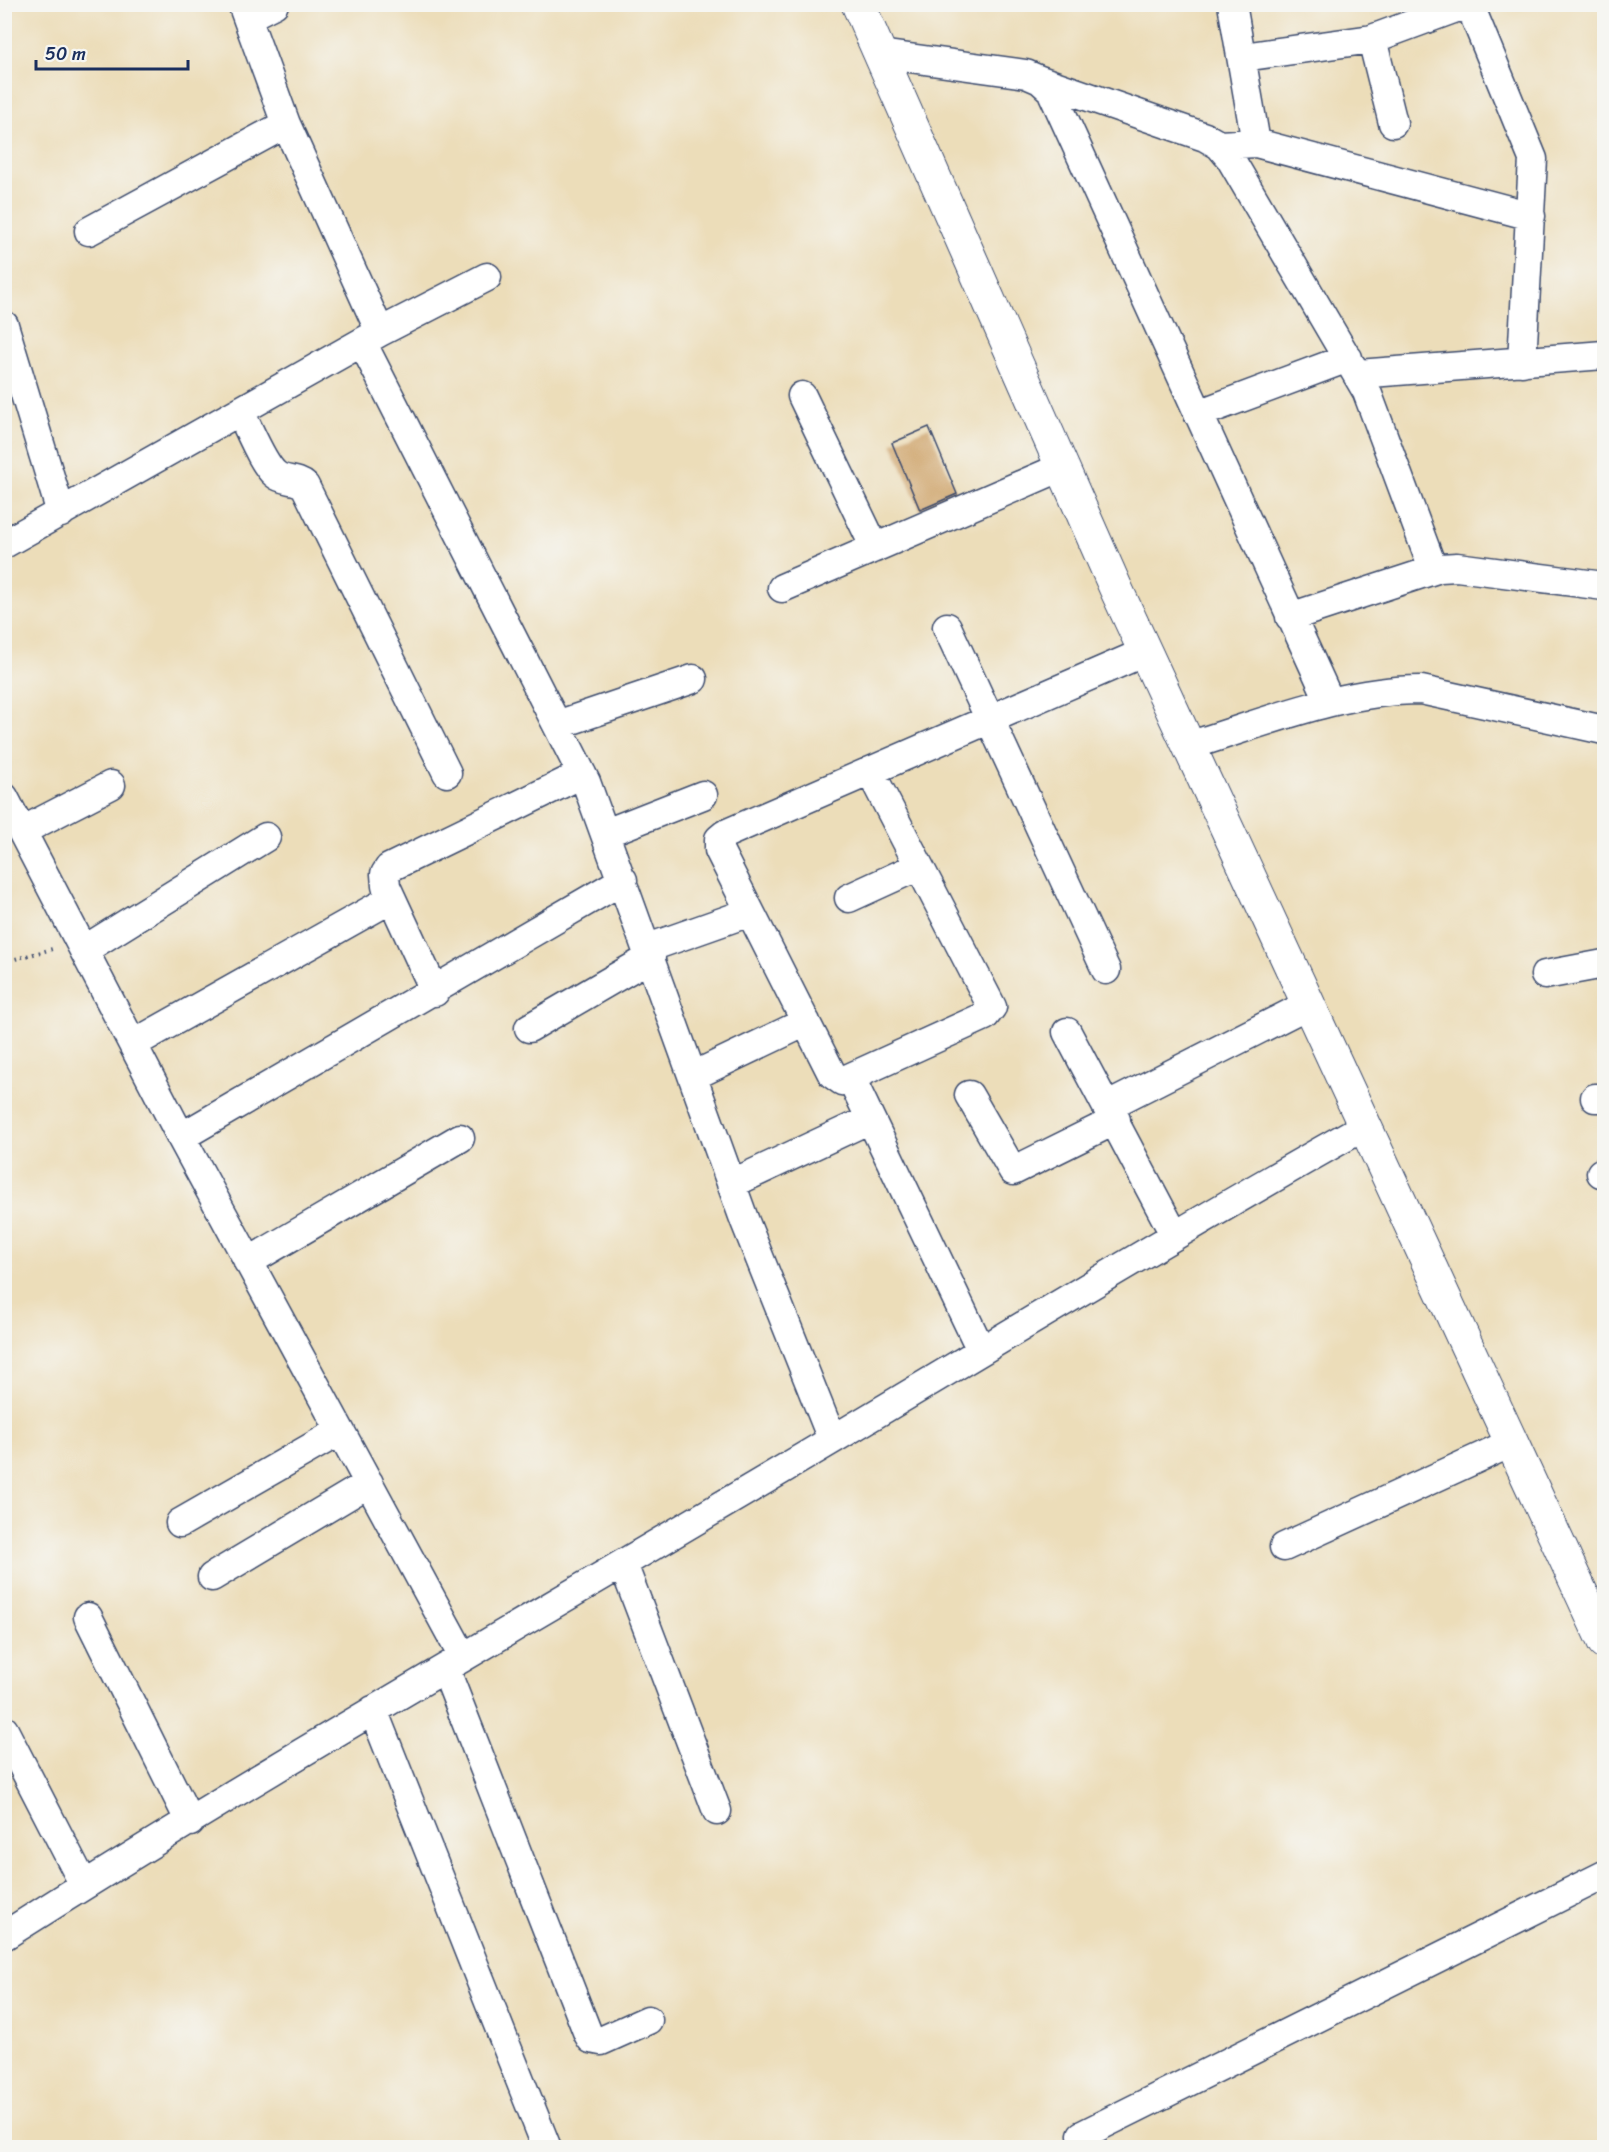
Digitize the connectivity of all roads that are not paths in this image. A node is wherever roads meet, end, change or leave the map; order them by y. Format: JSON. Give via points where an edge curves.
{"nodes":[{"id":1,"x":274,"y":4,"type":"edge"},
{"id":2,"x":858,"y":4,"type":"edge"},
{"id":3,"x":1232,"y":4,"type":"edge"},
{"id":4,"x":245,"y":11,"type":"edge"},
{"id":5,"x":1372,"y":39,"type":"junction"},
{"id":6,"x":880,"y":54,"type":"junction"},
{"id":7,"x":1243,"y":57,"type":"junction"},
{"id":8,"x":1040,"y":80,"type":"junction"},
{"id":9,"x":1393,"y":123,"type":"dead end"},
{"id":10,"x":285,"y":124,"type":"junction"},
{"id":11,"x":1256,"y":143,"type":"junction"},
{"id":12,"x":1219,"y":145,"type":"junction"},
{"id":13,"x":1531,"y":216,"type":"junction"},
{"id":14,"x":89,"y":231,"type":"dead end"},
{"id":15,"x":487,"y":277,"type":"dead end"},
{"id":16,"x":4,"y":325,"type":"edge"},
{"id":17,"x":371,"y":337,"type":"junction"},
{"id":18,"x":1605,"y":355,"type":"edge"},
{"id":19,"x":1522,"y":362,"type":"junction"},
{"id":20,"x":1353,"y":366,"type":"junction"},
{"id":21,"x":802,"y":396,"type":"dead end"},
{"id":22,"x":240,"y":412,"type":"junction"},
{"id":23,"x":1198,"y":414,"type":"junction"},
{"id":24,"x":1062,"y":467,"type":"junction"},
{"id":25,"x":62,"y":513,"type":"junction"},
{"id":26,"x":4,"y":544,"type":"edge"},
{"id":27,"x":875,"y":548,"type":"junction"},
{"id":28,"x":1433,"y":569,"type":"junction"},
{"id":29,"x":1605,"y":586,"type":"edge"},
{"id":30,"x":782,"y":588,"type":"dead end"},
{"id":31,"x":1290,"y":617,"type":"junction"},
{"id":32,"x":947,"y":627,"type":"dead end"},
{"id":33,"x":1145,"y":652,"type":"junction"},
{"id":34,"x":693,"y":680,"type":"dead end"},
{"id":35,"x":1330,"y":702,"type":"junction"},
{"id":36,"x":990,"y":719,"type":"junction"},
{"id":37,"x":557,"y":726,"type":"junction"},
{"id":38,"x":1605,"y":730,"type":"edge"},
{"id":39,"x":1188,"y":746,"type":"junction"},
{"id":40,"x":870,"y":771,"type":"junction"},
{"id":41,"x":447,"y":773,"type":"dead end"},
{"id":42,"x":582,"y":774,"type":"junction"},
{"id":43,"x":111,"y":785,"type":"dead end"},
{"id":44,"x":704,"y":795,"type":"dead end"},
{"id":45,"x":4,"y":797,"type":"edge"},
{"id":46,"x":22,"y":831,"type":"junction"},
{"id":47,"x":606,"y":833,"type":"junction"},
{"id":48,"x":266,"y":837,"type":"dead end"},
{"id":49,"x":919,"y":866,"type":"junction"},
{"id":50,"x":623,"y":880,"type":"junction"},
{"id":51,"x":391,"y":898,"type":"junction"},
{"id":52,"x":849,"y":898,"type":"dead end"},
{"id":53,"x":750,"y":912,"type":"junction"},
{"id":54,"x":82,"y":946,"type":"junction"},
{"id":55,"x":650,"y":953,"type":"junction"},
{"id":56,"x":1605,"y":964,"type":"edge"},
{"id":57,"x":1106,"y":970,"type":"dead end"},
{"id":58,"x":1545,"y":975,"type":"dead end"},
{"id":59,"x":435,"y":992,"type":"junction"},
{"id":60,"x":1307,"y":1005,"type":"junction"},
{"id":61,"x":806,"y":1022,"type":"junction"},
{"id":62,"x":529,"y":1028,"type":"dead end"},
{"id":63,"x":1067,"y":1032,"type":"dead end"},
{"id":64,"x":133,"y":1044,"type":"junction"},
{"id":65,"x":693,"y":1076,"type":"junction"},
{"id":66,"x":851,"y":1078,"type":"junction"},
{"id":67,"x":969,"y":1095,"type":"dead end"},
{"id":68,"x":1112,"y":1113,"type":"junction"},
{"id":69,"x":870,"y":1119,"type":"junction"},
{"id":70,"x":1365,"y":1126,"type":"junction"},
{"id":71,"x":181,"y":1137,"type":"junction"},
{"id":72,"x":460,"y":1138,"type":"dead end"},
{"id":73,"x":731,"y":1184,"type":"junction"},
{"id":74,"x":1174,"y":1234,"type":"junction"},
{"id":75,"x":248,"y":1262,"type":"junction"},
{"id":76,"x":981,"y":1350,"type":"junction"},
{"id":77,"x":340,"y":1431,"type":"junction"},
{"id":78,"x":832,"y":1439,"type":"junction"},
{"id":79,"x":1510,"y":1443,"type":"junction"},
{"id":80,"x":369,"y":1483,"type":"junction"},
{"id":81,"x":180,"y":1523,"type":"dead end"},
{"id":82,"x":1284,"y":1547,"type":"dead end"},
{"id":83,"x":623,"y":1563,"type":"junction"},
{"id":84,"x":212,"y":1577,"type":"dead end"},
{"id":85,"x":88,"y":1617,"type":"dead end"},
{"id":86,"x":1605,"y":1642,"type":"edge"},
{"id":87,"x":454,"y":1663,"type":"junction"},
{"id":88,"x":373,"y":1710,"type":"junction"},
{"id":89,"x":4,"y":1730,"type":"edge"},
{"id":90,"x":717,"y":1811,"type":"dead end"},
{"id":91,"x":190,"y":1822,"type":"junction"},
{"id":92,"x":1605,"y":1875,"type":"edge"},
{"id":93,"x":84,"y":1885,"type":"junction"},
{"id":94,"x":4,"y":1936,"type":"edge"},
{"id":95,"x":648,"y":2020,"type":"dead end"},
{"id":96,"x":1083,"y":2135,"type":"dead end"},
{"id":97,"x":548,"y":2148,"type":"edge"}],
"edges":[{"from":1,"to":4,"type":"street"},
{"from":2,"to":6,"type":"main road"},
{"from":3,"to":7,"type":"street"},
{"from":4,"to":10,"type":"street"},
{"from":5,"to":7,"type":"street"},
{"from":5,"to":9,"type":"street"},
{"from":5,"to":13,"type":"street","via":[[1456,8],[1473,13],[1533,159]]},
{"from":6,"to":8,"type":"street","via":[[1026,74]]},
{"from":6,"to":24,"type":"main road"},
{"from":7,"to":11,"type":"street"},
{"from":8,"to":12,"type":"street"},
{"from":8,"to":23,"type":"street","via":[[1051,90]]},
{"from":10,"to":14,"type":"street"},
{"from":10,"to":17,"type":"street"},
{"from":11,"to":12,"type":"street"},
{"from":11,"to":13,"type":"street"},
{"from":12,"to":20,"type":"street"},
{"from":13,"to":19,"type":"street"},
{"from":15,"to":17,"type":"street"},
{"from":16,"to":25,"type":"street"},
{"from":17,"to":22,"type":"street"},
{"from":17,"to":37,"type":"street"},
{"from":18,"to":19,"type":"street"},
{"from":19,"to":20,"type":"street"},
{"from":20,"to":23,"type":"street"},
{"from":20,"to":28,"type":"street","via":[[1367,392]]},
{"from":21,"to":27,"type":"street"},
{"from":22,"to":25,"type":"street"},
{"from":22,"to":41,"type":"street","via":[[272,471],[305,486]]},
{"from":23,"to":31,"type":"street"},
{"from":24,"to":27,"type":"street"},
{"from":24,"to":33,"type":"main road"},
{"from":25,"to":26,"type":"street"},
{"from":27,"to":30,"type":"street"},
{"from":28,"to":29,"type":"street","via":[[1457,567]]},
{"from":28,"to":31,"type":"street"},
{"from":31,"to":35,"type":"street"},
{"from":32,"to":36,"type":"street"},
{"from":33,"to":36,"type":"street"},
{"from":33,"to":39,"type":"main road"},
{"from":34,"to":37,"type":"street"},
{"from":35,"to":38,"type":"street","via":[[1393,690],[1421,690]]},
{"from":35,"to":39,"type":"street"},
{"from":36,"to":40,"type":"street"},
{"from":36,"to":57,"type":"street"},
{"from":37,"to":42,"type":"street"},
{"from":39,"to":60,"type":"main road"},
{"from":40,"to":49,"type":"street"},
{"from":40,"to":53,"type":"street","via":[[719,839],[719,850]]},
{"from":42,"to":47,"type":"street"},
{"from":42,"to":51,"type":"street","via":[[389,868],[384,880]]},
{"from":43,"to":46,"type":"street"},
{"from":44,"to":47,"type":"street"},
{"from":45,"to":46,"type":"street"},
{"from":46,"to":54,"type":"street"},
{"from":47,"to":50,"type":"street"},
{"from":48,"to":54,"type":"street"},
{"from":49,"to":52,"type":"street"},
{"from":49,"to":66,"type":"street","via":[[992,1007],[985,1016]]},
{"from":50,"to":55,"type":"street"},
{"from":50,"to":59,"type":"street"},
{"from":51,"to":59,"type":"street"},
{"from":51,"to":64,"type":"street"},
{"from":53,"to":55,"type":"street"},
{"from":53,"to":61,"type":"street"},
{"from":54,"to":64,"type":"street"},
{"from":55,"to":62,"type":"street"},
{"from":55,"to":65,"type":"street"},
{"from":56,"to":58,"type":"street"},
{"from":59,"to":71,"type":"street"},
{"from":60,"to":68,"type":"street"},
{"from":60,"to":70,"type":"main road"},
{"from":61,"to":65,"type":"street"},
{"from":61,"to":66,"type":"street","via":[[837,1080]]},
{"from":63,"to":68,"type":"street"},
{"from":64,"to":71,"type":"street"},
{"from":65,"to":73,"type":"street"},
{"from":66,"to":69,"type":"street"},
{"from":67,"to":68,"type":"street","via":[[1013,1171]]},
{"from":68,"to":74,"type":"street"},
{"from":69,"to":73,"type":"street"},
{"from":69,"to":76,"type":"street"},
{"from":70,"to":74,"type":"street"},
{"from":70,"to":79,"type":"main road"},
{"from":71,"to":75,"type":"street"},
{"from":72,"to":75,"type":"street"},
{"from":73,"to":78,"type":"street"},
{"from":74,"to":76,"type":"street"},
{"from":75,"to":77,"type":"street"},
{"from":76,"to":78,"type":"street"},
{"from":77,"to":80,"type":"street"},
{"from":77,"to":81,"type":"street"},
{"from":78,"to":83,"type":"street"},
{"from":79,"to":82,"type":"street"},
{"from":79,"to":86,"type":"main road"},
{"from":80,"to":84,"type":"street"},
{"from":80,"to":87,"type":"street"},
{"from":83,"to":87,"type":"street"},
{"from":83,"to":90,"type":"street"},
{"from":85,"to":91,"type":"street"},
{"from":87,"to":88,"type":"street"},
{"from":87,"to":95,"type":"street","via":[[591,2040],[601,2041]]},
{"from":88,"to":91,"type":"street"},
{"from":88,"to":97,"type":"street"},
{"from":89,"to":93,"type":"street"},
{"from":91,"to":93,"type":"street"},
{"from":92,"to":96,"type":"street"},
{"from":93,"to":94,"type":"street"}]}
